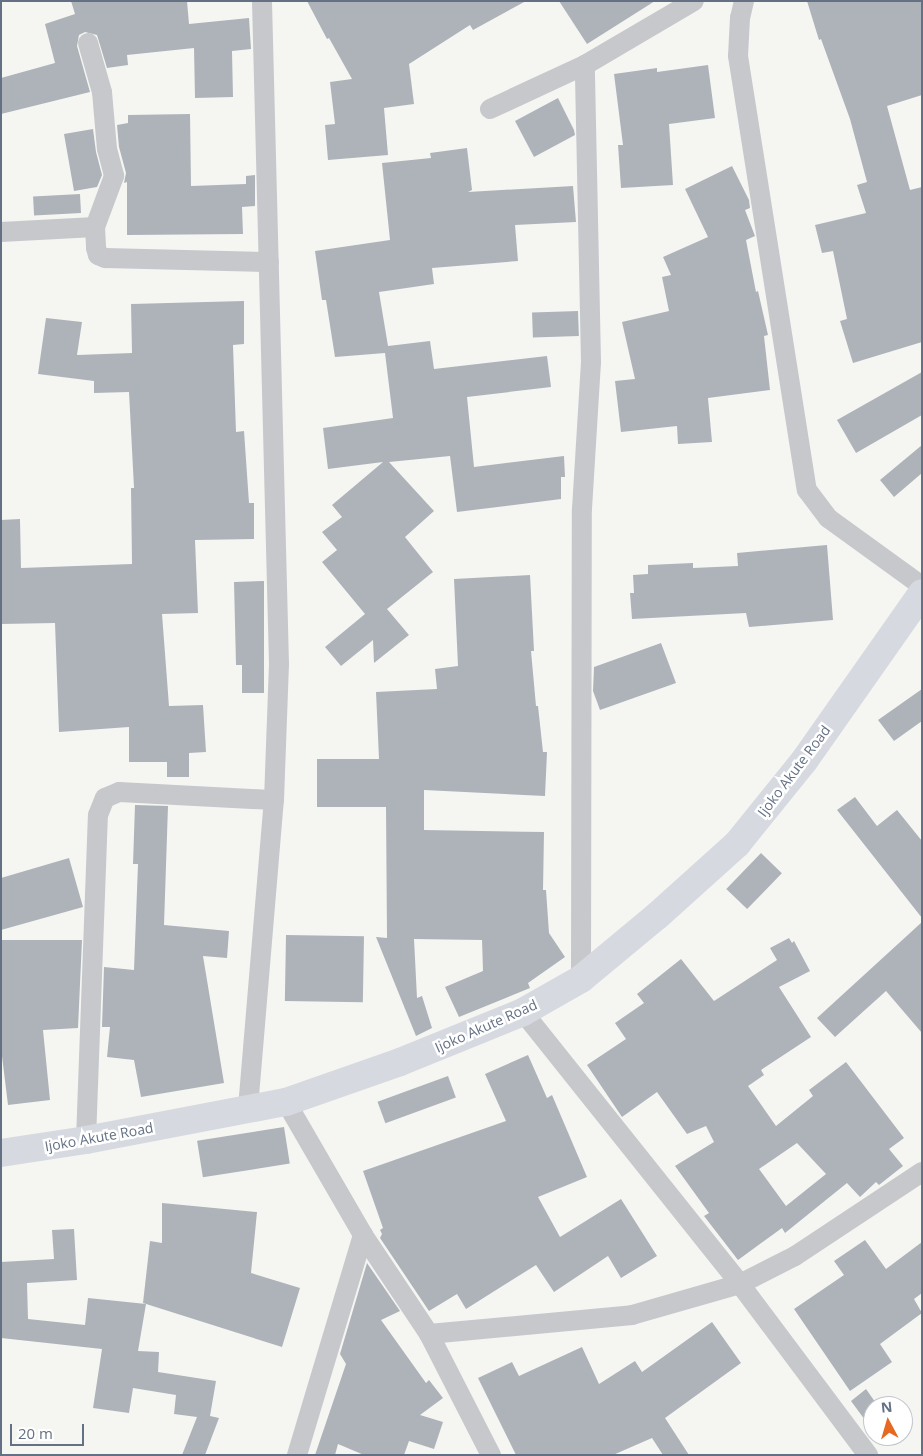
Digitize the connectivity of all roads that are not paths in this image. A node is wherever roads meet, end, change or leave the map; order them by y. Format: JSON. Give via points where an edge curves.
{"nodes":[{"id":1,"x":262,"y":1,"type":"edge"},
{"id":2,"x":694,"y":1,"type":"edge"},
{"id":3,"x":744,"y":1,"type":"edge"},
{"id":4,"x":88,"y":43,"type":"dead end"},
{"id":5,"x":585,"y":66,"type":"junction"},
{"id":6,"x":490,"y":109,"type":"dead end"},
{"id":7,"x":95,"y":227,"type":"junction"},
{"id":8,"x":1,"y":232,"type":"edge"},
{"id":9,"x":269,"y":262,"type":"junction"},
{"id":10,"x":922,"y":586,"type":"edge"},
{"id":11,"x":922,"y":593,"type":"edge"},
{"id":12,"x":274,"y":800,"type":"junction"},
{"id":13,"x":581,"y":979,"type":"junction"},
{"id":14,"x":523,"y":1012,"type":"junction"},
{"id":15,"x":286,"y":1102,"type":"junction"},
{"id":16,"x":248,"y":1108,"type":"junction"},
{"id":17,"x":86,"y":1140,"type":"junction"},
{"id":18,"x":1,"y":1153,"type":"edge"},
{"id":19,"x":922,"y":1172,"type":"edge"},
{"id":20,"x":363,"y":1235,"type":"junction"},
{"id":21,"x":740,"y":1284,"type":"junction"},
{"id":22,"x":429,"y":1334,"type":"junction"},
{"id":23,"x":297,"y":1455,"type":"edge"},
{"id":24,"x":491,"y":1455,"type":"edge"},
{"id":25,"x":868,"y":1455,"type":"edge"}],
"edges":[{"from":1,"to":9,"type":"street"},
{"from":2,"to":5,"type":"street"},
{"from":3,"to":10,"type":"street","via":[[738,56],[807,490],[828,518]]},
{"from":4,"to":7,"type":"street","via":[[102,92],[107,149],[114,176]]},
{"from":5,"to":6,"type":"street"},
{"from":5,"to":13,"type":"street","via":[[591,362],[582,509]]},
{"from":7,"to":8,"type":"street"},
{"from":7,"to":9,"type":"street","via":[[98,255],[105,258]]},
{"from":9,"to":12,"type":"street","via":[[279,664]]},
{"from":11,"to":13,"type":"main road","name":"Ijoko Akute Road","via":[[804,760],[737,844]]},
{"from":12,"to":16,"type":"street"},
{"from":12,"to":17,"type":"street","via":[[119,792],[106,798],[98,815]]},
{"from":13,"to":14,"type":"main road","name":"Ijoko Akute Road"},
{"from":14,"to":15,"type":"main road","name":"Ijoko Akute Road","via":[[400,1062]]},
{"from":14,"to":21,"type":"street"},
{"from":15,"to":16,"type":"main road","name":"Ijoko Akute Road"},
{"from":15,"to":20,"type":"street"},
{"from":16,"to":17,"type":"main road","name":"Ijoko Akute Road"},
{"from":17,"to":18,"type":"main road","name":"Ijoko Akute Road"},
{"from":19,"to":21,"type":"street","via":[[794,1256]]},
{"from":20,"to":22,"type":"street"},
{"from":20,"to":23,"type":"street"},
{"from":21,"to":22,"type":"street","via":[[632,1316]]},
{"from":21,"to":25,"type":"street"},
{"from":22,"to":24,"type":"street"}]}
